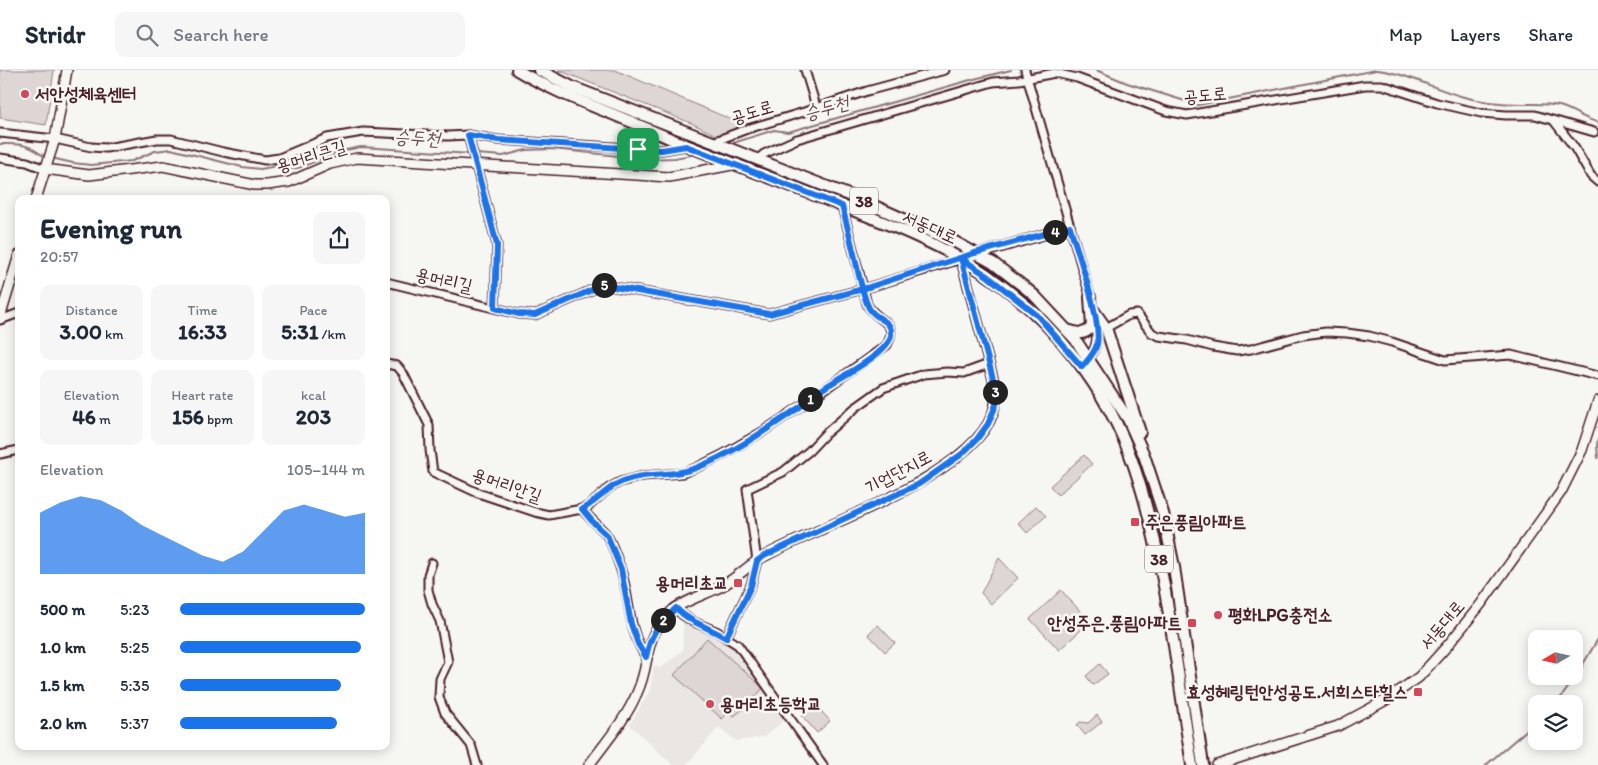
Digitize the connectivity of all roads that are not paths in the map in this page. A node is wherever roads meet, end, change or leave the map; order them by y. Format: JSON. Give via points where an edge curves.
{"nodes":[{"id":1,"x":67,"y":70,"type":"edge"},
{"id":2,"x":517,"y":70,"type":"edge"},
{"id":3,"x":539,"y":70,"type":"edge"},
{"id":4,"x":805,"y":70,"type":"edge"},
{"id":5,"x":945,"y":70,"type":"edge"},
{"id":6,"x":1026,"y":74,"type":"edge"},
{"id":7,"x":815,"y":103,"type":"dead end"},
{"id":8,"x":1554,"y":121,"type":"junction"},
{"id":9,"x":0,"y":132,"type":"edge"},
{"id":10,"x":1594,"y":132,"type":"dead end"},
{"id":11,"x":469,"y":138,"type":"junction"},
{"id":12,"x":54,"y":141,"type":"junction"},
{"id":13,"x":715,"y":143,"type":"junction"},
{"id":14,"x":689,"y":147,"type":"junction"},
{"id":15,"x":0,"y":158,"type":"edge"},
{"id":16,"x":754,"y":158,"type":"junction"},
{"id":17,"x":475,"y":162,"type":"junction"},
{"id":18,"x":734,"y":163,"type":"junction"},
{"id":19,"x":46,"y":165,"type":"junction"},
{"id":20,"x":1598,"y":182,"type":"edge"},
{"id":21,"x":37,"y":195,"type":"edge"},
{"id":22,"x":842,"y":206,"type":"junction"},
{"id":23,"x":1070,"y":227,"type":"junction"},
{"id":24,"x":975,"y":253,"type":"junction"},
{"id":25,"x":961,"y":258,"type":"junction"},
{"id":26,"x":15,"y":268,"type":"edge"},
{"id":27,"x":390,"y":283,"type":"edge"},
{"id":28,"x":863,"y":289,"type":"junction"},
{"id":29,"x":1090,"y":297,"type":"junction"},
{"id":30,"x":495,"y":308,"type":"junction"},
{"id":31,"x":1094,"y":311,"type":"junction"},
{"id":32,"x":15,"y":313,"type":"edge"},
{"id":33,"x":0,"y":319,"type":"edge"},
{"id":34,"x":1106,"y":328,"type":"junction"},
{"id":35,"x":1067,"y":330,"type":"junction"},
{"id":36,"x":1089,"y":358,"type":"junction"},
{"id":37,"x":989,"y":364,"type":"junction"},
{"id":38,"x":390,"y":365,"type":"edge"},
{"id":39,"x":1082,"y":367,"type":"junction"},
{"id":40,"x":1598,"y":376,"type":"edge"},
{"id":41,"x":1598,"y":402,"type":"edge"},
{"id":42,"x":15,"y":451,"type":"edge"},
{"id":43,"x":0,"y":454,"type":"edge"},
{"id":44,"x":1144,"y":455,"type":"junction"},
{"id":45,"x":582,"y":509,"type":"junction"},
{"id":46,"x":757,"y":561,"type":"junction"},
{"id":47,"x":432,"y":562,"type":"dead end"},
{"id":48,"x":676,"y":608,"type":"junction"},
{"id":49,"x":726,"y":638,"type":"junction"},
{"id":50,"x":646,"y":657,"type":"junction"},
{"id":51,"x":477,"y":765,"type":"edge"},
{"id":52,"x":589,"y":765,"type":"edge"},
{"id":53,"x":823,"y":765,"type":"edge"},
{"id":54,"x":1192,"y":765,"type":"edge"},
{"id":55,"x":1203,"y":765,"type":"edge"},
{"id":56,"x":1217,"y":765,"type":"edge"}],
"edges":[{"from":1,"to":12,"type":"street"},
{"from":2,"to":14,"type":"main road","name":"서동대로","number":"38","via":[[540,84]]},
{"from":3,"to":13,"type":"main road","name":"서동대로","number":"38","via":[[572,87]]},
{"from":4,"to":7,"type":"street"},
{"from":5,"to":13,"type":"street","name":"공도로","via":[[747,129]]},
{"from":6,"to":8,"type":"street","name":"공도로","via":[[1070,77],[1166,111],[1188,114],[1382,85],[1481,113],[1535,115]]},
{"from":6,"to":16,"type":"street","name":"공도로","via":[[797,139]]},
{"from":6,"to":23,"type":"street"},
{"from":8,"to":10,"type":"street","name":"공도로"},
{"from":8,"to":20,"type":"street"},
{"from":9,"to":12,"type":"street"},
{"from":11,"to":12,"type":"street","via":[[363,132],[327,138],[279,158],[265,160],[171,139],[106,148]]},
{"from":11,"to":14,"type":"street","via":[[662,150]]},
{"from":11,"to":17,"type":"street","name":"용머리길"},
{"from":12,"to":19,"type":"street"},
{"from":13,"to":16,"type":"main road","name":"서동대로","number":"38"},
{"from":14,"to":18,"type":"main road","name":"서동대로","number":"38"},
{"from":15,"to":19,"type":"street"},
{"from":16,"to":24,"type":"main road","name":"서동대로","number":"38","via":[[888,211]]},
{"from":17,"to":18,"type":"street","name":"용머리큰길","via":[[669,177]]},
{"from":17,"to":19,"type":"street","name":"용머리큰길","via":[[357,158],[330,164],[289,182],[267,185],[163,166],[89,175]]},
{"from":17,"to":30,"type":"street","name":"용머리길","via":[[497,245]]},
{"from":18,"to":22,"type":"main road","name":"서동대로","number":"38"},
{"from":19,"to":21,"type":"street"},
{"from":22,"to":25,"type":"main road","name":"서동대로","number":"38"},
{"from":22,"to":28,"type":"street","name":"용머리안길"},
{"from":23,"to":24,"type":"street"},
{"from":23,"to":29,"type":"street"},
{"from":24,"to":25,"type":"street"},
{"from":24,"to":35,"type":"main road","name":"서동대로","number":"38","via":[[993,262],[1029,291]]},
{"from":25,"to":28,"type":"street","name":"용머리길"},
{"from":25,"to":37,"type":"street","name":"기업단지로"},
{"from":25,"to":39,"type":"main road","name":"서동대로","number":"38","via":[[1037,315]]},
{"from":26,"to":33,"type":"street"},
{"from":27,"to":30,"type":"street","name":"용머리길"},
{"from":28,"to":30,"type":"street","name":"용머리길","via":[[769,314],[603,285],[535,315]]},
{"from":28,"to":45,"type":"street","name":"용머리안길","via":[[870,310],[890,328],[887,345],[879,352],[762,432],[722,455],[683,473],[643,476],[620,482]]},
{"from":29,"to":31,"type":"street"},
{"from":29,"to":35,"type":"main road","via":[[1092,327],[1080,333]]},
{"from":31,"to":34,"type":"main road"},
{"from":31,"to":36,"type":"street","via":[[1098,336]]},
{"from":32,"to":33,"type":"street"},
{"from":34,"to":40,"type":"street","via":[[1137,314],[1152,333],[1160,336],[1237,351],[1303,335],[1347,333],[1392,342],[1445,360],[1511,355]]},
{"from":34,"to":44,"type":"main road"},
{"from":35,"to":36,"type":"main road","name":"서동대로","number":"38"},
{"from":36,"to":39,"type":"street"},
{"from":36,"to":44,"type":"main road","name":"서동대로","number":"38","via":[[1128,419]]},
{"from":37,"to":46,"type":"street","name":"기업단지로","via":[[996,405],[988,424],[962,454],[919,484]]},
{"from":37,"to":46,"type":"street","via":[[964,373],[924,374],[883,388],[824,434],[784,472],[747,489]]},
{"from":38,"to":45,"type":"street","name":"용머리안길","via":[[397,366],[403,373],[429,425],[433,472],[478,493],[535,512],[549,515]]},
{"from":39,"to":54,"type":"main road","name":"서동대로","number":"38","via":[[1105,401],[1134,467],[1160,560]]},
{"from":41,"to":56,"type":"street","name":"서동대로","via":[[1582,450],[1561,492],[1481,604],[1419,677],[1388,699],[1338,726]]},
{"from":42,"to":43,"type":"street"},
{"from":44,"to":55,"type":"main road","name":"서동대로","number":"38","via":[[1163,513],[1174,567]]},
{"from":45,"to":50,"type":"street","via":[[607,535],[621,569],[631,624]]},
{"from":46,"to":48,"type":"street","name":"기업단지로","via":[[724,585]]},
{"from":46,"to":49,"type":"street","via":[[751,586]]},
{"from":47,"to":51,"type":"street","via":[[428,590],[440,621],[448,662],[440,680],[439,697],[445,714],[470,746]]},
{"from":48,"to":49,"type":"street","via":[[694,622]]},
{"from":48,"to":50,"type":"street","name":"기업단지로","via":[[656,628]]},
{"from":49,"to":53,"type":"street","via":[[738,645]]},
{"from":50,"to":52,"type":"street","name":"기업단지로","via":[[638,693]]}]}
